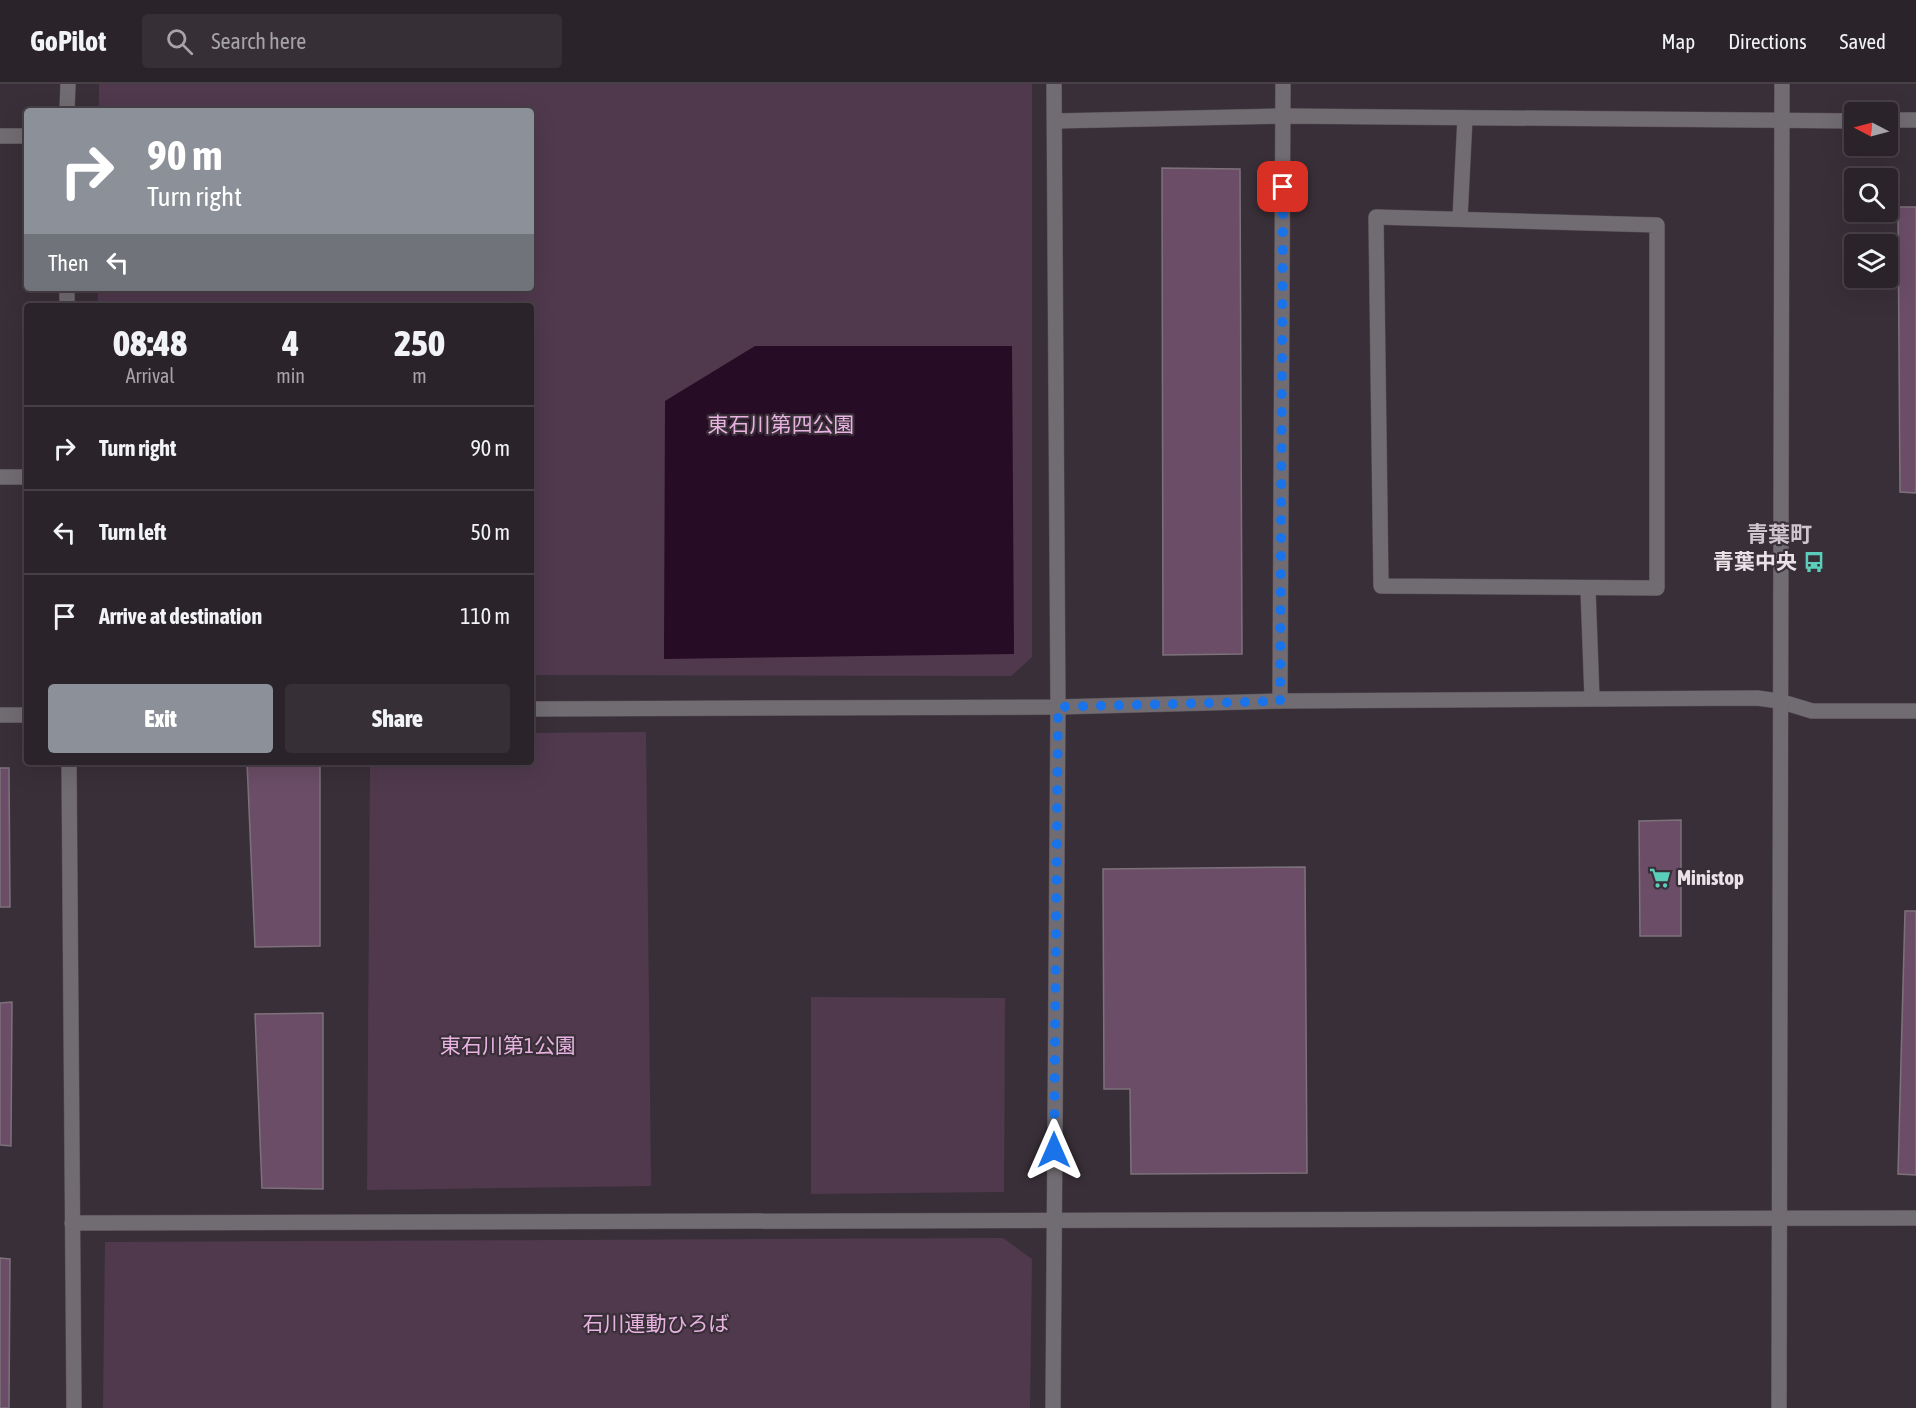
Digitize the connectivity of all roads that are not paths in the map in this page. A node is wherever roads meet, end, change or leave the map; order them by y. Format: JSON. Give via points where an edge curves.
{"nodes":[{"id":1,"x":68,"y":84,"type":"edge"},
{"id":2,"x":1054,"y":84,"type":"edge"},
{"id":3,"x":1283,"y":84,"type":"edge"},
{"id":4,"x":1782,"y":84,"type":"edge"},
{"id":5,"x":67,"y":108,"type":"edge"},
{"id":6,"x":1283,"y":116,"type":"junction"},
{"id":7,"x":1465,"y":118,"type":"junction"},
{"id":8,"x":1898,"y":120,"type":"edge"},
{"id":9,"x":1916,"y":120,"type":"edge"},
{"id":10,"x":1054,"y":121,"type":"junction"},
{"id":11,"x":1782,"y":121,"type":"junction"},
{"id":12,"x":1844,"y":121,"type":"edge"},
{"id":13,"x":0,"y":136,"type":"edge"},
{"id":14,"x":24,"y":136,"type":"edge"},
{"id":15,"x":1460,"y":218,"type":"junction"},
{"id":16,"x":0,"y":477,"type":"edge"},
{"id":17,"x":24,"y":477,"type":"edge"},
{"id":18,"x":1588,"y":589,"type":"junction"},
{"id":19,"x":1592,"y":698,"type":"junction"},
{"id":20,"x":1280,"y":701,"type":"junction"},
{"id":21,"x":1779,"y":701,"type":"junction"},
{"id":22,"x":1058,"y":707,"type":"junction"},
{"id":23,"x":534,"y":709,"type":"edge"},
{"id":24,"x":1916,"y":711,"type":"edge"},
{"id":25,"x":24,"y":714,"type":"edge"},
{"id":26,"x":0,"y":715,"type":"edge"},
{"id":27,"x":69,"y":765,"type":"edge"},
{"id":28,"x":1916,"y":1218,"type":"edge"},
{"id":29,"x":1778,"y":1219,"type":"junction"},
{"id":30,"x":1054,"y":1220,"type":"junction"},
{"id":31,"x":72,"y":1222,"type":"junction"},
{"id":32,"x":74,"y":1408,"type":"edge"},
{"id":33,"x":1053,"y":1408,"type":"edge"},
{"id":34,"x":1779,"y":1408,"type":"edge"}],
"edges":[{"from":1,"to":5,"type":"street"},
{"from":2,"to":10,"type":"street"},
{"from":3,"to":6,"type":"street"},
{"from":4,"to":11,"type":"street"},
{"from":6,"to":7,"type":"street"},
{"from":6,"to":10,"type":"street"},
{"from":6,"to":20,"type":"street"},
{"from":7,"to":11,"type":"street"},
{"from":7,"to":15,"type":"street"},
{"from":8,"to":9,"type":"street"},
{"from":10,"to":22,"type":"street"},
{"from":11,"to":12,"type":"street"},
{"from":11,"to":21,"type":"street"},
{"from":13,"to":14,"type":"street"},
{"from":15,"to":18,"type":"street","via":[[1658,225],[1657,588]]},
{"from":15,"to":18,"type":"street","via":[[1376,217],[1381,586]]},
{"from":16,"to":17,"type":"street"},
{"from":18,"to":19,"type":"street"},
{"from":19,"to":20,"type":"street"},
{"from":19,"to":21,"type":"street"},
{"from":20,"to":22,"type":"street"},
{"from":21,"to":24,"type":"street","via":[[1812,711]]},
{"from":21,"to":29,"type":"street"},
{"from":22,"to":23,"type":"street"},
{"from":22,"to":30,"type":"street"},
{"from":25,"to":26,"type":"street"},
{"from":27,"to":31,"type":"street"},
{"from":28,"to":29,"type":"street"},
{"from":29,"to":30,"type":"street"},
{"from":29,"to":34,"type":"street"},
{"from":30,"to":31,"type":"street"},
{"from":30,"to":33,"type":"street"},
{"from":31,"to":32,"type":"street"}]}
